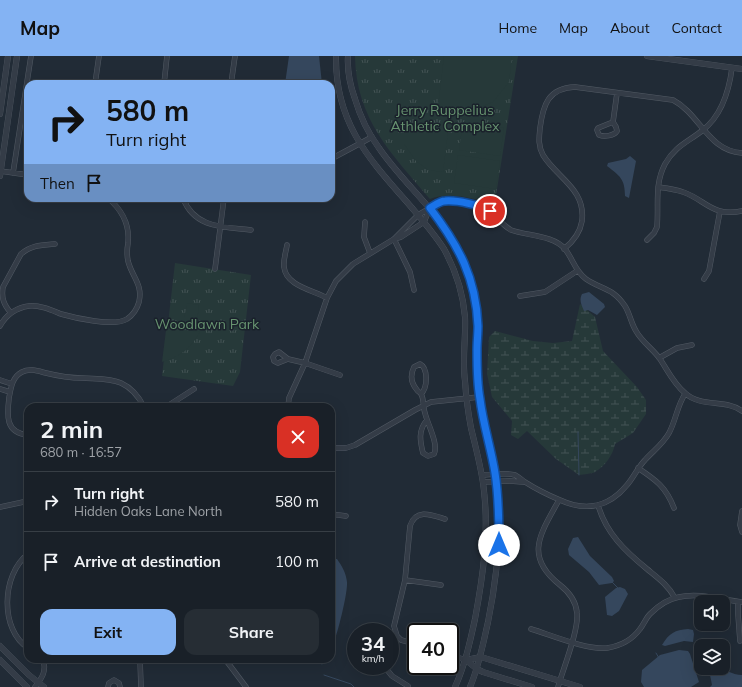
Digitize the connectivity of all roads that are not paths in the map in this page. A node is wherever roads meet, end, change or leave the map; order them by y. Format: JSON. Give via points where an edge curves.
{"nodes":[{"id":1,"x":8,"y":56,"type":"edge"},
{"id":2,"x":17,"y":56,"type":"edge"},
{"id":3,"x":31,"y":56,"type":"edge"},
{"id":4,"x":99,"y":56,"type":"edge"},
{"id":5,"x":167,"y":56,"type":"edge"},
{"id":6,"x":235,"y":56,"type":"edge"},
{"id":7,"x":336,"y":56,"type":"edge"},
{"id":8,"x":348,"y":56,"type":"edge"},
{"id":9,"x":647,"y":56,"type":"edge"},
{"id":10,"x":732,"y":68,"type":"junction"},
{"id":11,"x":742,"y":70,"type":"edge"},
{"id":12,"x":27,"y":80,"type":"edge"},
{"id":13,"x":95,"y":80,"type":"edge"},
{"id":14,"x":164,"y":80,"type":"edge"},
{"id":15,"x":232,"y":80,"type":"edge"},
{"id":16,"x":617,"y":93,"type":"junction"},
{"id":17,"x":24,"y":102,"type":"edge"},
{"id":18,"x":0,"y":114,"type":"edge"},
{"id":19,"x":613,"y":122,"type":"dead end"},
{"id":20,"x":704,"y":130,"type":"junction"},
{"id":21,"x":372,"y":137,"type":"junction"},
{"id":22,"x":360,"y":144,"type":"junction"},
{"id":23,"x":742,"y":153,"type":"edge"},
{"id":24,"x":335,"y":157,"type":"edge"},
{"id":25,"x":0,"y":173,"type":"edge"},
{"id":26,"x":13,"y":173,"type":"junction"},
{"id":27,"x":24,"y":174,"type":"edge"},
{"id":28,"x":658,"y":187,"type":"junction"},
{"id":29,"x":112,"y":202,"type":"edge"},
{"id":30,"x":185,"y":202,"type":"edge"},
{"id":31,"x":224,"y":202,"type":"edge"},
{"id":32,"x":430,"y":208,"type":"junction"},
{"id":33,"x":720,"y":211,"type":"junction"},
{"id":34,"x":742,"y":211,"type":"edge"},
{"id":35,"x":418,"y":215,"type":"junction"},
{"id":36,"x":365,"y":222,"type":"dead end"},
{"id":37,"x":424,"y":222,"type":"junction"},
{"id":38,"x":221,"y":226,"type":"junction"},
{"id":39,"x":251,"y":230,"type":"dead end"},
{"id":40,"x":394,"y":239,"type":"junction"},
{"id":41,"x":647,"y":240,"type":"dead end"},
{"id":42,"x":55,"y":244,"type":"dead end"},
{"id":43,"x":287,"y":245,"type":"dead end"},
{"id":44,"x":564,"y":249,"type":"junction"},
{"id":45,"x":370,"y":253,"type":"junction"},
{"id":46,"x":215,"y":269,"type":"dead end"},
{"id":47,"x":577,"y":271,"type":"junction"},
{"id":48,"x":704,"y":279,"type":"dead end"},
{"id":49,"x":414,"y":290,"type":"dead end"},
{"id":50,"x":520,"y":296,"type":"dead end"},
{"id":51,"x":327,"y":298,"type":"junction"},
{"id":52,"x":10,"y":313,"type":"junction"},
{"id":53,"x":0,"y":326,"type":"edge"},
{"id":54,"x":692,"y":345,"type":"dead end"},
{"id":55,"x":659,"y":358,"type":"junction"},
{"id":56,"x":288,"y":359,"type":"dead end"},
{"id":57,"x":305,"y":363,"type":"junction"},
{"id":58,"x":340,"y":375,"type":"dead end"},
{"id":59,"x":0,"y":380,"type":"edge"},
{"id":60,"x":12,"y":384,"type":"junction"},
{"id":61,"x":0,"y":389,"type":"edge"},
{"id":62,"x":194,"y":389,"type":"dead end"},
{"id":63,"x":10,"y":392,"type":"junction"},
{"id":64,"x":421,"y":394,"type":"junction"},
{"id":65,"x":685,"y":394,"type":"junction"},
{"id":66,"x":479,"y":397,"type":"junction"},
{"id":67,"x":466,"y":398,"type":"junction"},
{"id":68,"x":141,"y":403,"type":"edge"},
{"id":69,"x":172,"y":403,"type":"edge"},
{"id":70,"x":288,"y":403,"type":"edge"},
{"id":71,"x":423,"y":405,"type":"junction"},
{"id":72,"x":742,"y":411,"type":"edge"},
{"id":73,"x":426,"y":420,"type":"junction"},
{"id":74,"x":24,"y":434,"type":"edge"},
{"id":75,"x":335,"y":448,"type":"edge"},
{"id":76,"x":638,"y":468,"type":"junction"},
{"id":77,"x":482,"y":475,"type":"junction"},
{"id":78,"x":495,"y":475,"type":"junction"},
{"id":79,"x":496,"y":481,"type":"junction"},
{"id":80,"x":483,"y":482,"type":"junction"},
{"id":81,"x":525,"y":482,"type":"junction"},
{"id":82,"x":559,"y":500,"type":"junction"},
{"id":83,"x":24,"y":502,"type":"edge"},
{"id":84,"x":598,"y":505,"type":"junction"},
{"id":85,"x":0,"y":507,"type":"edge"},
{"id":86,"x":674,"y":508,"type":"dead end"},
{"id":87,"x":742,"y":511,"type":"edge"},
{"id":88,"x":335,"y":515,"type":"edge"},
{"id":89,"x":346,"y":516,"type":"dead end"},
{"id":90,"x":445,"y":519,"type":"dead end"},
{"id":91,"x":742,"y":532,"type":"edge"},
{"id":92,"x":24,"y":558,"type":"edge"},
{"id":93,"x":405,"y":580,"type":"junction"},
{"id":94,"x":441,"y":585,"type":"dead end"},
{"id":95,"x":675,"y":598,"type":"junction"},
{"id":96,"x":740,"y":602,"type":"edge"},
{"id":97,"x":395,"y":623,"type":"edge"},
{"id":98,"x":531,"y":629,"type":"dead end"},
{"id":99,"x":740,"y":641,"type":"dead end"},
{"id":100,"x":572,"y":642,"type":"junction"},
{"id":101,"x":24,"y":645,"type":"edge"},
{"id":102,"x":0,"y":646,"type":"edge"},
{"id":103,"x":481,"y":657,"type":"junction"},
{"id":104,"x":459,"y":658,"type":"edge"},
{"id":105,"x":0,"y":660,"type":"edge"},
{"id":106,"x":466,"y":660,"type":"junction"},
{"id":107,"x":44,"y":663,"type":"edge"},
{"id":108,"x":140,"y":663,"type":"edge"},
{"id":109,"x":228,"y":663,"type":"edge"},
{"id":110,"x":477,"y":669,"type":"junction"},
{"id":111,"x":391,"y":675,"type":"edge"},
{"id":112,"x":558,"y":684,"type":"edge"},
{"id":113,"x":37,"y":685,"type":"edge"},
{"id":114,"x":408,"y":686,"type":"dead end"},
{"id":115,"x":27,"y":687,"type":"edge"},
{"id":116,"x":44,"y":687,"type":"edge"},
{"id":117,"x":108,"y":687,"type":"edge"},
{"id":118,"x":120,"y":687,"type":"edge"},
{"id":119,"x":141,"y":687,"type":"edge"},
{"id":120,"x":246,"y":687,"type":"edge"},
{"id":121,"x":455,"y":687,"type":"edge"},
{"id":122,"x":470,"y":687,"type":"edge"},
{"id":123,"x":532,"y":687,"type":"edge"},
{"id":124,"x":580,"y":687,"type":"edge"}],
"edges":[{"from":1,"to":18,"type":"street"},
{"from":2,"to":25,"type":"street"},
{"from":3,"to":12,"type":"street"},
{"from":4,"to":13,"type":"street"},
{"from":5,"to":14,"type":"street"},
{"from":6,"to":15,"type":"street"},
{"from":7,"to":22,"type":"street","via":[[341,100]]},
{"from":8,"to":21,"type":"street","via":[[353,94]]},
{"from":9,"to":10,"type":"street"},
{"from":10,"to":11,"type":"street"},
{"from":10,"to":20,"type":"street","via":[[723,103]]},
{"from":16,"to":19,"type":"street"},
{"from":16,"to":20,"type":"street","via":[[673,100]]},
{"from":16,"to":44,"type":"street","via":[[575,87],[564,88],[550,96],[543,108],[540,149],[546,160],[577,194],[582,207],[578,234]]},
{"from":17,"to":26,"type":"street"},
{"from":20,"to":23,"type":"street","via":[[720,146]]},
{"from":20,"to":28,"type":"street","via":[[683,143],[670,157]]},
{"from":21,"to":22,"type":"street"},
{"from":21,"to":32,"type":"street"},
{"from":22,"to":24,"type":"street"},
{"from":22,"to":35,"type":"street"},
{"from":25,"to":26,"type":"street"},
{"from":26,"to":27,"type":"street"},
{"from":28,"to":33,"type":"street","via":[[684,192],[706,206]]},
{"from":28,"to":41,"type":"street","via":[[657,227]]},
{"from":29,"to":52,"type":"street","via":[[120,210],[127,227],[128,260],[137,279],[140,295],[132,315],[121,321],[98,321],[38,306],[22,307]]},
{"from":30,"to":38,"type":"street","via":[[193,215],[207,223]]},
{"from":31,"to":38,"type":"street"},
{"from":32,"to":35,"type":"street"},
{"from":32,"to":37,"type":"street"},
{"from":32,"to":44,"type":"street","via":[[444,201],[484,207],[506,228],[554,241]]},
{"from":32,"to":66,"type":"street","via":[[451,236],[470,276],[478,328]]},
{"from":33,"to":34,"type":"street"},
{"from":33,"to":48,"type":"street","via":[[708,271]]},
{"from":35,"to":37,"type":"street"},
{"from":35,"to":40,"type":"street"},
{"from":36,"to":45,"type":"street","via":[[364,237]]},
{"from":37,"to":40,"type":"street"},
{"from":37,"to":67,"type":"street","via":[[444,250],[462,298]]},
{"from":38,"to":39,"type":"street"},
{"from":38,"to":46,"type":"street"},
{"from":40,"to":45,"type":"street"},
{"from":40,"to":49,"type":"street","via":[[408,268]]},
{"from":42,"to":52,"type":"street","via":[[36,245],[21,254],[2,292],[3,302]]},
{"from":43,"to":51,"type":"street","via":[[284,267],[287,276],[293,282]]},
{"from":44,"to":47,"type":"street"},
{"from":45,"to":51,"type":"street","via":[[353,264],[336,281]]},
{"from":47,"to":50,"type":"street","via":[[545,292]]},
{"from":47,"to":55,"type":"street","via":[[587,280],[616,295],[628,312],[640,338]]},
{"from":51,"to":57,"type":"street"},
{"from":52,"to":53,"type":"street"},
{"from":54,"to":55,"type":"street","via":[[670,351]]},
{"from":55,"to":65,"type":"street","via":[[676,385]]},
{"from":56,"to":57,"type":"street"},
{"from":57,"to":58,"type":"street"},
{"from":57,"to":70,"type":"street"},
{"from":59,"to":60,"type":"street"},
{"from":60,"to":63,"type":"street"},
{"from":60,"to":68,"type":"street","via":[[18,375],[28,370],[114,380],[129,387]]},
{"from":61,"to":63,"type":"street"},
{"from":62,"to":69,"type":"street"},
{"from":63,"to":74,"type":"street","via":[[8,421],[14,430]]},
{"from":64,"to":64,"type":"street","via":[[414,387],[411,378],[414,367],[420,364],[426,376],[424,391]]},
{"from":64,"to":71,"type":"street"},
{"from":65,"to":72,"type":"street","via":[[700,402],[733,407]]},
{"from":65,"to":76,"type":"street","via":[[668,434]]},
{"from":66,"to":67,"type":"street"},
{"from":66,"to":78,"type":"street"},
{"from":67,"to":71,"type":"street"},
{"from":67,"to":77,"type":"street"},
{"from":71,"to":73,"type":"street"},
{"from":71,"to":75,"type":"street","via":[[355,446]]},
{"from":73,"to":73,"type":"street","via":[[420,432],[420,443],[423,453],[428,456],[434,454],[436,449]]},
{"from":76,"to":84,"type":"street","via":[[616,497]]},
{"from":76,"to":86,"type":"street","via":[[662,486]]},
{"from":77,"to":78,"type":"street"},
{"from":77,"to":80,"type":"street"},
{"from":78,"to":79,"type":"street"},
{"from":78,"to":81,"type":"street","via":[[516,476]]},
{"from":79,"to":80,"type":"street"},
{"from":79,"to":81,"type":"street"},
{"from":79,"to":103,"type":"street","via":[[499,522],[498,568]]},
{"from":80,"to":106,"type":"street","via":[[486,513],[485,556]]},
{"from":81,"to":82,"type":"street"},
{"from":82,"to":84,"type":"street","via":[[570,505]]},
{"from":82,"to":100,"type":"street","via":[[539,539],[538,553],[546,573],[568,592],[575,605],[577,620]]},
{"from":83,"to":85,"type":"street"},
{"from":84,"to":95,"type":"street","via":[[606,525],[619,543],[668,586]]},
{"from":87,"to":91,"type":"street"},
{"from":88,"to":89,"type":"street"},
{"from":90,"to":93,"type":"street","via":[[426,514],[419,515],[412,522]]},
{"from":92,"to":101,"type":"street","via":[[11,575],[5,611],[12,633]]},
{"from":93,"to":94,"type":"street"},
{"from":93,"to":97,"type":"street"},
{"from":95,"to":96,"type":"street","via":[[696,596]]},
{"from":95,"to":100,"type":"street","via":[[663,603],[649,614],[635,635],[622,644],[594,648]]},
{"from":96,"to":99,"type":"street"},
{"from":98,"to":100,"type":"street"},
{"from":100,"to":112,"type":"street"},
{"from":102,"to":113,"type":"street"},
{"from":103,"to":106,"type":"street"},
{"from":103,"to":110,"type":"street"},
{"from":103,"to":112,"type":"street"},
{"from":104,"to":106,"type":"street"},
{"from":105,"to":115,"type":"street"},
{"from":106,"to":110,"type":"street"},
{"from":106,"to":121,"type":"street"},
{"from":107,"to":113,"type":"street","via":[[45,668]]},
{"from":108,"to":119,"type":"street"},
{"from":109,"to":120,"type":"street"},
{"from":110,"to":122,"type":"street"},
{"from":110,"to":123,"type":"street"},
{"from":111,"to":114,"type":"street"},
{"from":112,"to":124,"type":"street"},
{"from":113,"to":116,"type":"street"},
{"from":117,"to":118,"type":"street","via":[[114,680],[119,682]]}]}
